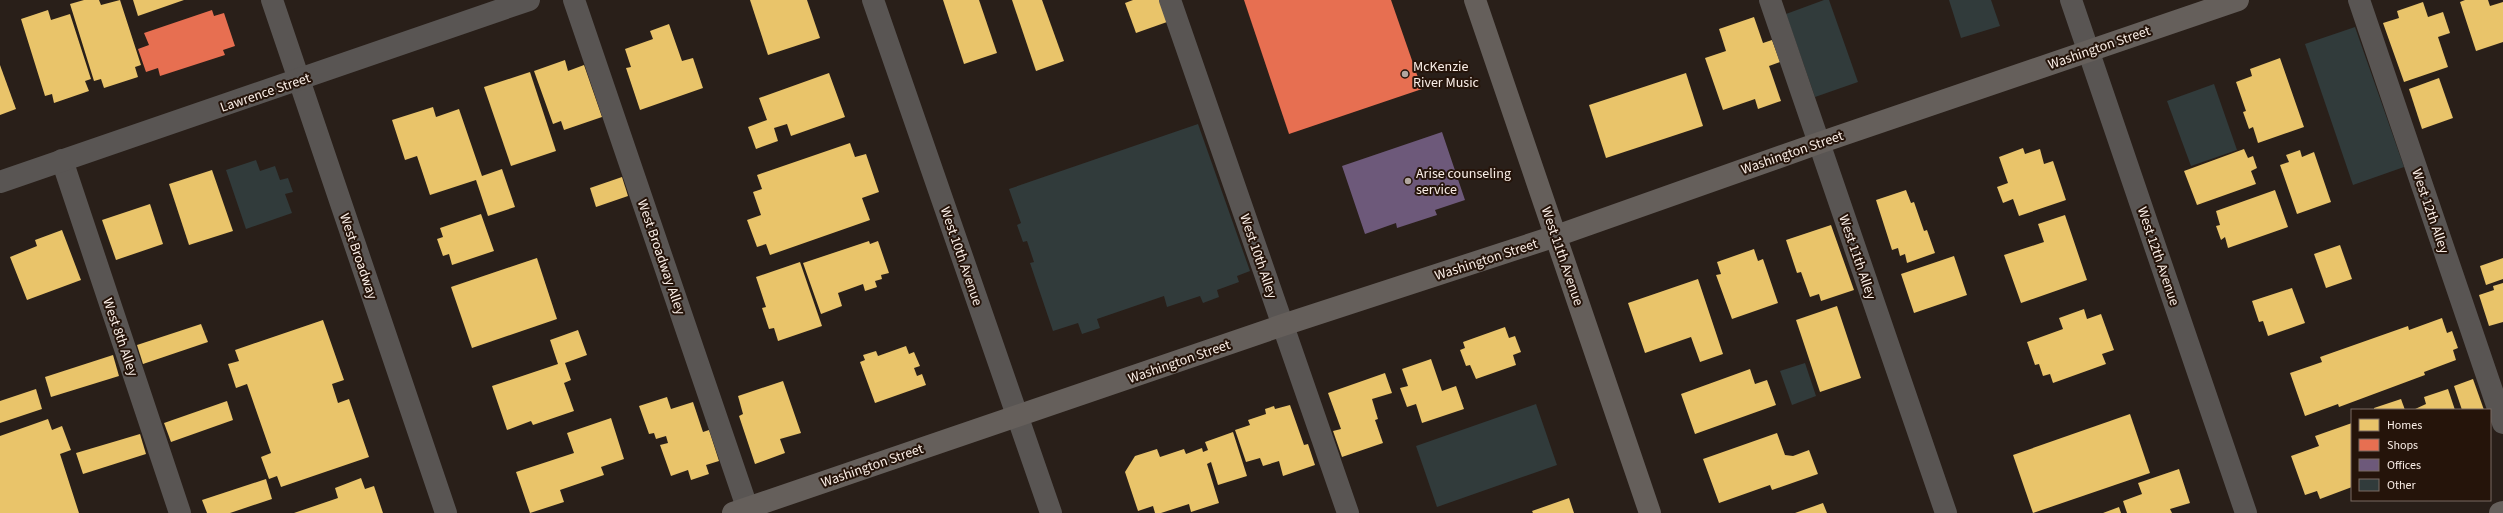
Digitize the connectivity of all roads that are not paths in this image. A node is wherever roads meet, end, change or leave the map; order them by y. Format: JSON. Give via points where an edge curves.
{"nodes":[{"id":1,"x":272,"y":0,"type":"edge"},
{"id":2,"x":529,"y":0,"type":"edge"},
{"id":3,"x":574,"y":0,"type":"edge"},
{"id":4,"x":873,"y":0,"type":"edge"},
{"id":5,"x":1170,"y":0,"type":"edge"},
{"id":6,"x":1475,"y":0,"type":"edge"},
{"id":7,"x":1770,"y":0,"type":"edge"},
{"id":8,"x":2071,"y":0,"type":"edge"},
{"id":9,"x":2238,"y":0,"type":"edge"},
{"id":10,"x":2359,"y":0,"type":"edge"},
{"id":11,"x":2088,"y":51,"type":"junction"},
{"id":12,"x":299,"y":80,"type":"junction"},
{"id":13,"x":1819,"y":143,"type":"junction"},
{"id":14,"x":62,"y":160,"type":"junction"},
{"id":15,"x":0,"y":182,"type":"edge"},
{"id":16,"x":1556,"y":236,"type":"junction"},
{"id":17,"x":1283,"y":325,"type":"junction"},
{"id":18,"x":1017,"y":416,"type":"junction"},
{"id":19,"x":2503,"y":423,"type":"edge"},
{"id":20,"x":743,"y":511,"type":"edge"},
{"id":21,"x":2503,"y":512,"type":"edge"},
{"id":22,"x":180,"y":513,"type":"edge"},
{"id":23,"x":446,"y":513,"type":"edge"},
{"id":24,"x":1050,"y":513,"type":"edge"},
{"id":25,"x":1348,"y":513,"type":"edge"},
{"id":26,"x":1650,"y":513,"type":"edge"},
{"id":27,"x":1946,"y":513,"type":"edge"},
{"id":28,"x":2246,"y":513,"type":"edge"},
{"id":29,"x":2500,"y":513,"type":"edge"}],
"edges":[{"from":1,"to":12,"type":"street","name":"West Broadway"},
{"from":2,"to":12,"type":"street","name":"Lawrence Street"},
{"from":3,"to":20,"type":"street","name":"West Broadway Alley"},
{"from":4,"to":18,"type":"street","name":"West 10th Avenue"},
{"from":5,"to":17,"type":"street","name":"West 10th Alley"},
{"from":6,"to":16,"type":"main road","name":"West 11th Avenue"},
{"from":7,"to":13,"type":"street","name":"West 11th Alley"},
{"from":8,"to":11,"type":"street","name":"West 12th Avenue"},
{"from":9,"to":11,"type":"main road","name":"Washington Street"},
{"from":10,"to":19,"type":"street","name":"West 12th Alley"},
{"from":11,"to":13,"type":"main road","name":"Washington Street"},
{"from":11,"to":28,"type":"street","name":"West 12th Avenue"},
{"from":12,"to":14,"type":"street","name":"Lawrence Street"},
{"from":12,"to":23,"type":"street","name":"West Broadway"},
{"from":13,"to":16,"type":"main road","name":"Washington Street"},
{"from":13,"to":27,"type":"street","name":"West 11th Alley"},
{"from":14,"to":15,"type":"street","name":"Lawrence Street"},
{"from":14,"to":22,"type":"street","name":"West 8th Alley"},
{"from":16,"to":17,"type":"main road","name":"Washington Street"},
{"from":16,"to":26,"type":"main road","name":"West 11th Avenue"},
{"from":17,"to":18,"type":"main road","name":"Washington Street"},
{"from":17,"to":25,"type":"street","name":"West 10th Alley"},
{"from":18,"to":20,"type":"main road","name":"Washington Street"},
{"from":18,"to":24,"type":"street","name":"West 10th Avenue"},
{"from":21,"to":29,"type":"main road"}]}
